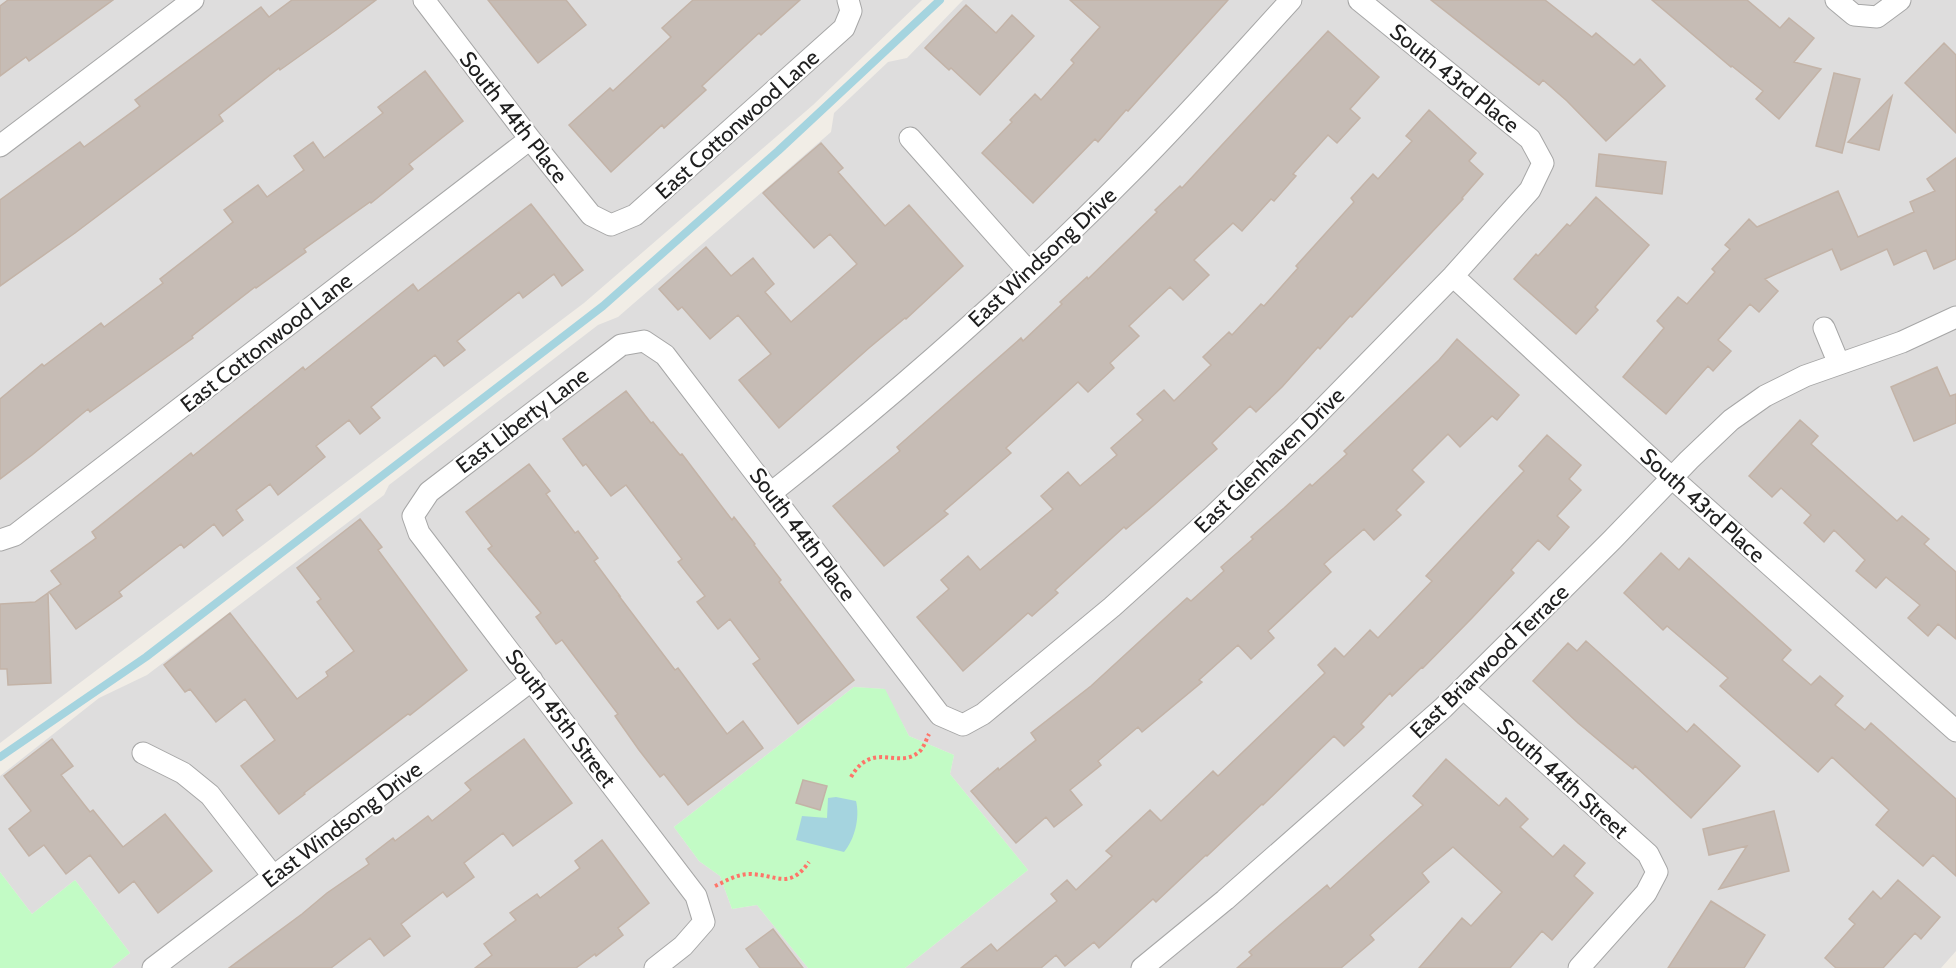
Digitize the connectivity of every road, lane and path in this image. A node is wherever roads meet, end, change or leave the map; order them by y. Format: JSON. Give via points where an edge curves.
{"nodes":[{"id":1,"x":193,"y":0,"type":"edge"},
{"id":2,"x":424,"y":0,"type":"edge"},
{"id":3,"x":1291,"y":0,"type":"edge"},
{"id":4,"x":1359,"y":0,"type":"edge"},
{"id":5,"x":1836,"y":0,"type":"edge"},
{"id":6,"x":1900,"y":0,"type":"edge"},
{"id":7,"x":850,"y":6,"type":"edge"},
{"id":8,"x":909,"y":138,"type":"dead end"},
{"id":9,"x":530,"y":139,"type":"junction"},
{"id":10,"x":0,"y":146,"type":"edge"},
{"id":11,"x":1543,"y":163,"type":"joint"},
{"id":12,"x":611,"y":225,"type":"joint"},
{"id":13,"x":1028,"y":271,"type":"junction"},
{"id":14,"x":1453,"y":276,"type":"junction"},
{"id":15,"x":1956,"y":317,"type":"edge"},
{"id":16,"x":1824,"y":328,"type":"dead end"},
{"id":17,"x":644,"y":341,"type":"joint"},
{"id":18,"x":1839,"y":364,"type":"junction"},
{"id":19,"x":1672,"y":478,"type":"junction"},
{"id":20,"x":771,"y":493,"type":"junction"},
{"id":21,"x":413,"y":516,"type":"joint"},
{"id":22,"x":0,"y":540,"type":"edge"},
{"id":23,"x":532,"y":680,"type":"junction"},
{"id":24,"x":1463,"y":688,"type":"junction"},
{"id":25,"x":940,"y":715,"type":"junction"},
{"id":26,"x":963,"y":725,"type":"joint"},
{"id":27,"x":1956,"y":731,"type":"edge"},
{"id":28,"x":143,"y":753,"type":"dead end"},
{"id":29,"x":851,"y":777,"type":"dead end"},
{"id":30,"x":809,"y":862,"type":"dead end"},
{"id":31,"x":273,"y":876,"type":"junction"},
{"id":32,"x":696,"y":896,"type":"junction"},
{"id":33,"x":153,"y":968,"type":"edge"},
{"id":34,"x":655,"y":968,"type":"edge"},
{"id":35,"x":1142,"y":968,"type":"edge"},
{"id":36,"x":1579,"y":968,"type":"edge"}],
"edges":[{"from":1,"to":10,"type":"street"},
{"from":2,"to":9,"type":"street","name":"South 44th Place"},
{"from":3,"to":13,"type":"street","name":"East Windsong Drive","via":[[1130,173]]},
{"from":4,"to":11,"type":"street","name":"South 43rd Place","via":[[1530,139]]},
{"from":5,"to":6,"type":"street","via":[[1854,15],[1877,17]]},
{"from":7,"to":12,"type":"street","name":"East Cottonwood Lane","via":[[844,28],[644,207]]},
{"from":8,"to":13,"type":"street"},
{"from":9,"to":12,"type":"street","name":"South 44th Place","via":[[591,215]]},
{"from":9,"to":22,"type":"street","name":"East Cottonwood Lane","via":[[15,535]]},
{"from":11,"to":14,"type":"street","name":"East Glenhaven Drive","via":[[1530,190]]},
{"from":13,"to":20,"type":"street","name":"East Windsong Drive","via":[[945,348]]},
{"from":14,"to":19,"type":"street","name":"South 43rd Place"},
{"from":14,"to":26,"type":"street","name":"East Glenhaven Drive","via":[[1213,516],[1057,653],[983,714]]},
{"from":15,"to":18,"type":"street","name":"East Briarwood Terrace","via":[[1902,342]]},
{"from":16,"to":18,"type":"street"},
{"from":17,"to":20,"type":"street","name":"South 44th Place","via":[[665,355]]},
{"from":17,"to":21,"type":"street","name":"East Liberty Lane","via":[[621,345],[429,492]]},
{"from":18,"to":19,"type":"street","name":"East Briarwood Terrace","via":[[1765,396],[1731,420]]},
{"from":19,"to":24,"type":"street","name":"East Briarwood Terrace"},
{"from":19,"to":27,"type":"street","name":"South 43rd Place"},
{"from":20,"to":25,"type":"street","name":"South 44th Place"},
{"from":21,"to":23,"type":"street","name":"South 45th Street","via":[[419,533]]},
{"from":23,"to":31,"type":"street","name":"East Windsong Drive"},
{"from":23,"to":32,"type":"street","name":"South 45th Street"},
{"from":24,"to":35,"type":"street","name":"East Briarwood Terrace","via":[[1312,825]]},
{"from":24,"to":36,"type":"street","name":"South 44th Street","via":[[1648,854],[1658,872],[1646,893]]},
{"from":25,"to":26,"type":"street","name":"South 44th Place"},
{"from":25,"to":29,"type":"path","via":[[921,750],[914,755],[870,759]]},
{"from":28,"to":31,"type":"street","via":[[183,773],[210,795]]},
{"from":30,"to":32,"type":"path","via":[[793,878],[738,876]]},
{"from":31,"to":33,"type":"street","name":"East Windsong Drive"},
{"from":32,"to":34,"type":"street","name":"South 45th Street","via":[[704,922],[683,946]]}]}
